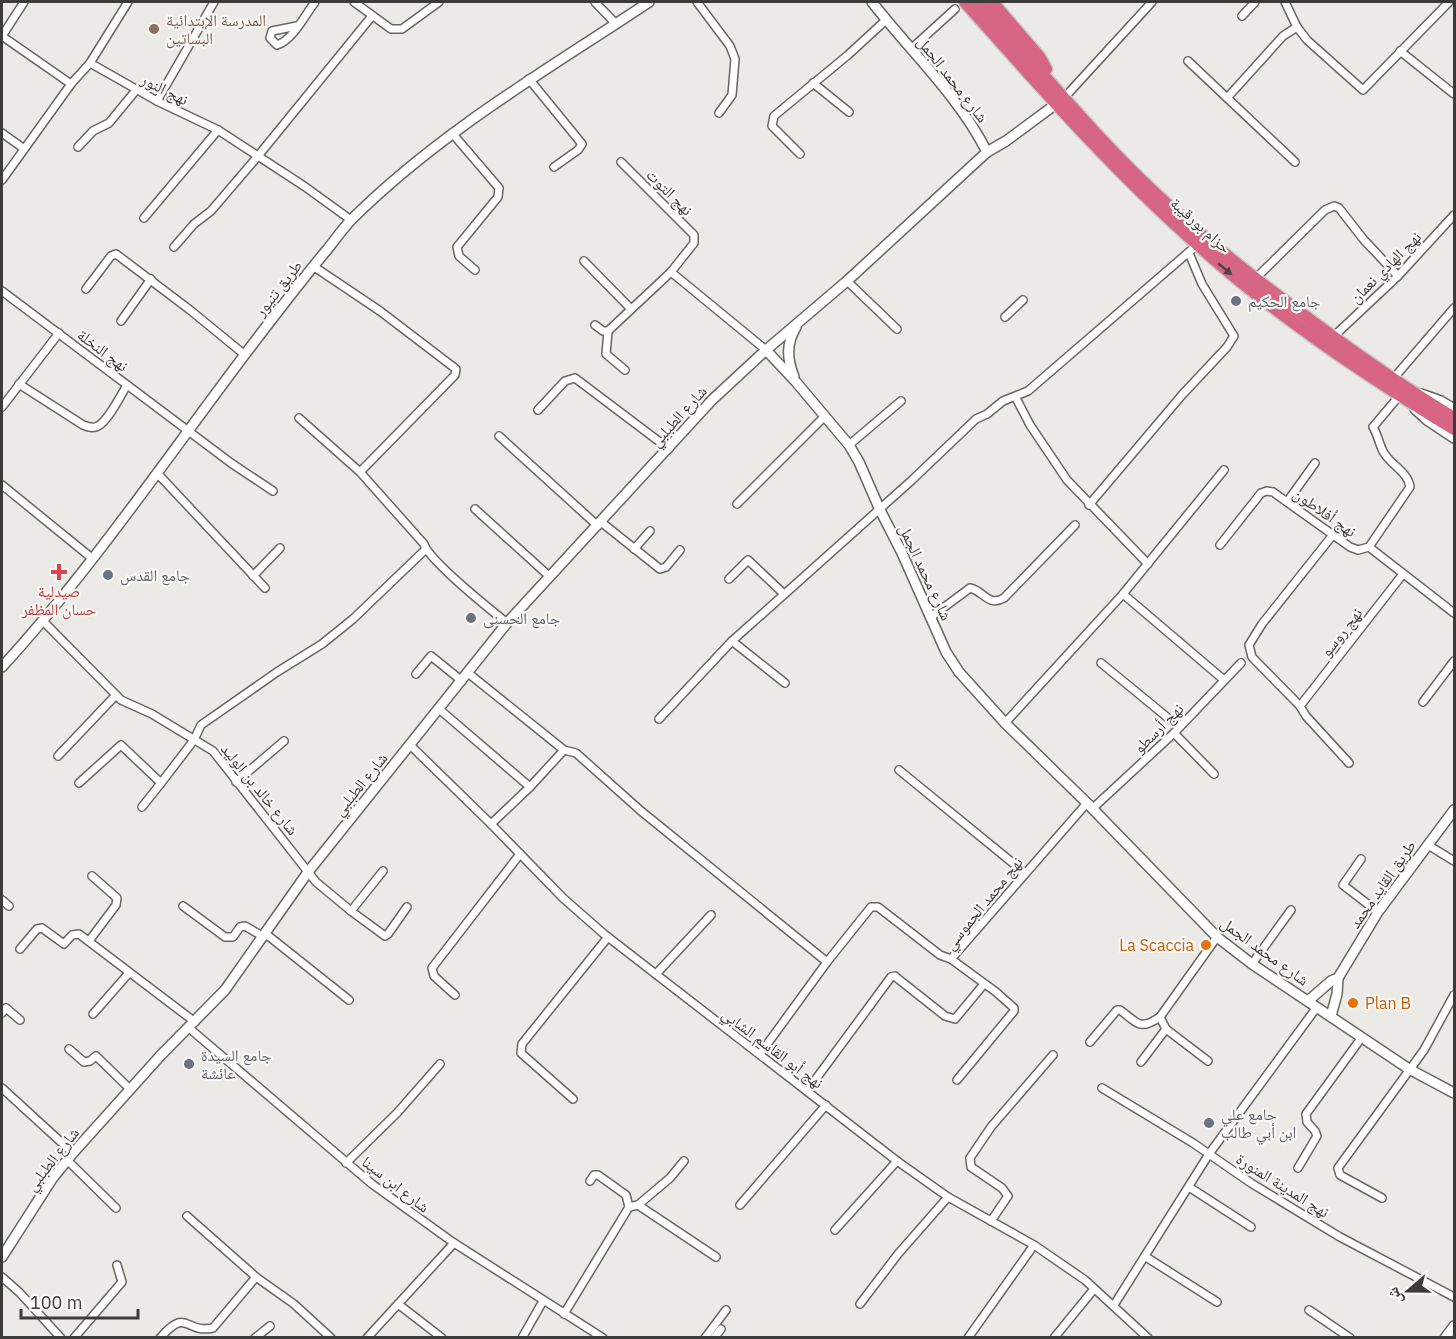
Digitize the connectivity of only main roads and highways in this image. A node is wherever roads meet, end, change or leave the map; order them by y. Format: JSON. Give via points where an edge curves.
{"nodes":[{"id":1,"x":979,"y":2,"type":"edge"},
{"id":2,"x":992,"y":2,"type":"edge"},
{"id":3,"x":959,"y":4,"type":"edge"},
{"id":4,"x":1060,"y":101,"type":"junction"},
{"id":5,"x":1403,"y":392,"type":"junction"},
{"id":6,"x":1455,"y":418,"type":"edge"},
{"id":7,"x":1455,"y":429,"type":"edge"}],
"edges":[{"from":1,"to":4,"type":"highway","name":"حزام بورقيبة"},
{"from":2,"to":4,"type":"highway","via":[[1040,58]]},
{"from":3,"to":4,"type":"highway","name":"حزام بورقيبة"},
{"from":4,"to":5,"type":"highway","name":"حزام بورقيبة","via":[[1206,239],[1393,380]]},
{"from":4,"to":5,"type":"highway","name":"حزام بورقيبة","one_way":true,"via":[[1193,249]]},
{"from":5,"to":6,"type":"highway","name":"حزام بورقيبة"},
{"from":5,"to":7,"type":"highway","name":"حزام بورقيبة"}]}
